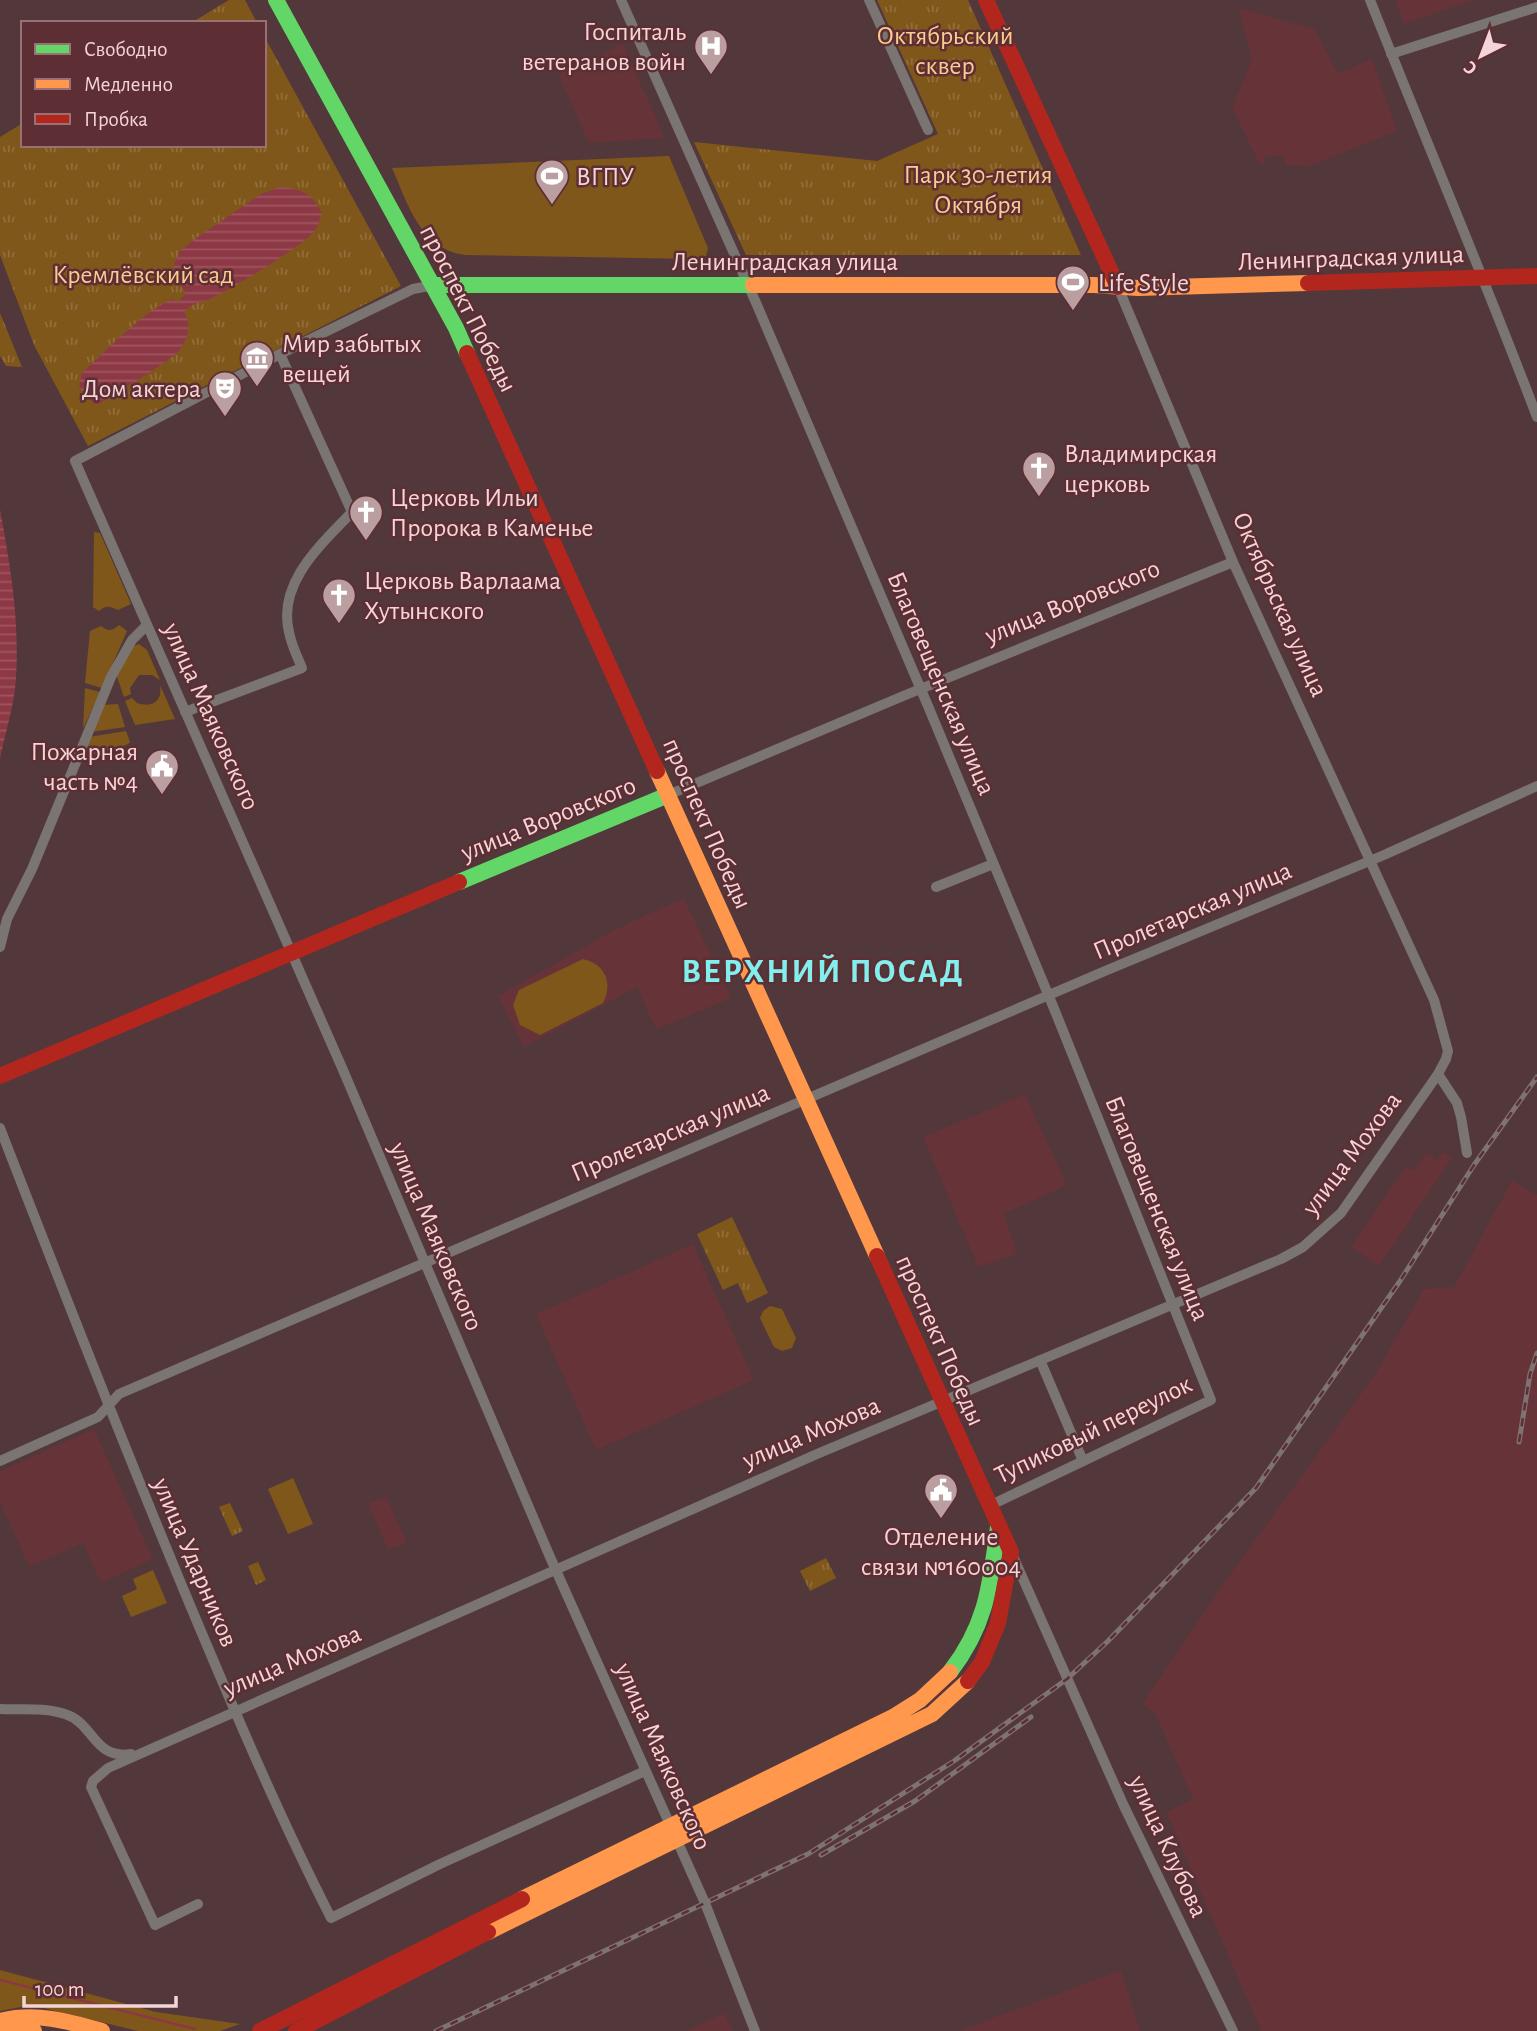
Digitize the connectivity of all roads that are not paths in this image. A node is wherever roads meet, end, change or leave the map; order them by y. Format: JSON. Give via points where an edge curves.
{"nodes":[{"id":1,"x":276,"y":0,"type":"edge"},
{"id":2,"x":621,"y":0,"type":"edge"},
{"id":3,"x":869,"y":0,"type":"edge"},
{"id":4,"x":986,"y":0,"type":"edge"},
{"id":5,"x":1370,"y":0,"type":"edge"},
{"id":6,"x":1537,"y":7,"type":"edge"},
{"id":7,"x":1391,"y":54,"type":"junction"},
{"id":8,"x":928,"y":130,"type":"dead end"},
{"id":9,"x":1537,"y":276,"type":"edge"},
{"id":10,"x":1483,"y":277,"type":"junction"},
{"id":11,"x":434,"y":285,"type":"junction"},
{"id":12,"x":746,"y":285,"type":"junction"},
{"id":13,"x":1118,"y":287,"type":"junction"},
{"id":14,"x":280,"y":354,"type":"junction"},
{"id":15,"x":1537,"y":417,"type":"edge"},
{"id":16,"x":75,"y":461,"type":"joint"},
{"id":17,"x":1233,"y":562,"type":"junction"},
{"id":18,"x":147,"y":625,"type":"junction"},
{"id":19,"x":920,"y":689,"type":"junction"},
{"id":20,"x":185,"y":712,"type":"junction"},
{"id":21,"x":1537,"y":786,"type":"edge"},
{"id":22,"x":668,"y":795,"type":"junction"},
{"id":23,"x":1369,"y":861,"type":"junction"},
{"id":24,"x":993,"y":864,"type":"junction"},
{"id":25,"x":936,"y":887,"type":"dead end"},
{"id":26,"x":0,"y":947,"type":"edge"},
{"id":27,"x":291,"y":952,"type":"junction"},
{"id":28,"x":1049,"y":996,"type":"junction"},
{"id":29,"x":1438,"y":1074,"type":"junction"},
{"id":30,"x":0,"y":1076,"type":"edge"},
{"id":31,"x":805,"y":1099,"type":"junction"},
{"id":32,"x":0,"y":1128,"type":"edge"},
{"id":33,"x":1467,"y":1153,"type":"dead end"},
{"id":34,"x":424,"y":1263,"type":"junction"},
{"id":35,"x":1172,"y":1306,"type":"junction"},
{"id":36,"x":1040,"y":1360,"type":"junction"},
{"id":37,"x":1207,"y":1390,"type":"joint"},
{"id":38,"x":941,"y":1401,"type":"junction"},
{"id":39,"x":107,"y":1405,"type":"junction"},
{"id":40,"x":0,"y":1461,"type":"edge"},
{"id":41,"x":1083,"y":1461,"type":"junction"},
{"id":42,"x":989,"y":1506,"type":"junction"},
{"id":43,"x":998,"y":1525,"type":"junction"},
{"id":44,"x":1011,"y":1552,"type":"junction"},
{"id":45,"x":556,"y":1570,"type":"junction"},
{"id":46,"x":1068,"y":1679,"type":"joint"},
{"id":47,"x":0,"y":1709,"type":"edge"},
{"id":48,"x":234,"y":1710,"type":"junction"},
{"id":49,"x":137,"y":1753,"type":"junction"},
{"id":50,"x":645,"y":1771,"type":"junction"},
{"id":51,"x":673,"y":1832,"type":"junction"},
{"id":52,"x":198,"y":1904,"type":"dead end"},
{"id":53,"x":0,"y":2022,"type":"edge"},
{"id":54,"x":34,"y":2031,"type":"edge"},
{"id":55,"x":102,"y":2031,"type":"edge"},
{"id":56,"x":260,"y":2031,"type":"edge"},
{"id":57,"x":296,"y":2031,"type":"edge"},
{"id":58,"x":755,"y":2031,"type":"edge"},
{"id":59,"x":1233,"y":2031,"type":"edge"}],
"edges":[{"from":1,"to":11,"type":"main road","name":"проспект Победы"},
{"from":2,"to":12,"type":"street","name":"Благовещенская улица"},
{"from":3,"to":8,"type":"street"},
{"from":4,"to":13,"type":"main road","name":"Октябрьская улица"},
{"from":5,"to":7,"type":"street"},
{"from":6,"to":7,"type":"street"},
{"from":7,"to":10,"type":"street"},
{"from":9,"to":10,"type":"main road","name":"Ленинградская улица"},
{"from":10,"to":13,"type":"main road","name":"Ленинградская улица"},
{"from":10,"to":15,"type":"street"},
{"from":11,"to":12,"type":"main road","name":"Ленинградская улица"},
{"from":11,"to":14,"type":"street","name":"Ленинградская улица","via":[[413,289]]},
{"from":11,"to":22,"type":"main road","name":"проспект Победы"},
{"from":12,"to":13,"type":"main road","name":"Ленинградская улица"},
{"from":12,"to":19,"type":"street","name":"Благовещенская улица"},
{"from":13,"to":17,"type":"street","name":"Октябрьская улица"},
{"from":14,"to":16,"type":"street","name":"Ленинградская улица"},
{"from":14,"to":20,"type":"street","via":[[352,512],[298,576],[288,623],[302,668]]},
{"from":16,"to":18,"type":"street","name":"улица Маяковского"},
{"from":17,"to":19,"type":"street","name":"улица Воровского"},
{"from":17,"to":23,"type":"street","name":"Октябрьская улица"},
{"from":18,"to":20,"type":"street","name":"улица Маяковского"},
{"from":18,"to":26,"type":"street","via":[[132,640],[111,677],[7,919]]},
{"from":19,"to":22,"type":"street","name":"улица Воровского"},
{"from":19,"to":24,"type":"street","name":"Благовещенская улица"},
{"from":20,"to":27,"type":"street","name":"улица Маяковского"},
{"from":21,"to":23,"type":"street","name":"Пролетарская улица"},
{"from":22,"to":27,"type":"main road","name":"улица Воровского"},
{"from":22,"to":31,"type":"main road","name":"проспект Победы"},
{"from":23,"to":28,"type":"street","name":"Пролетарская улица"},
{"from":23,"to":29,"type":"street","name":"Октябрьская улица","via":[[1437,1010],[1448,1051]]},
{"from":24,"to":25,"type":"street"},
{"from":24,"to":28,"type":"street","name":"Благовещенская улица"},
{"from":27,"to":30,"type":"main road","name":"улица Воровского"},
{"from":27,"to":34,"type":"street","name":"улица Маяковского"},
{"from":28,"to":31,"type":"street","name":"Пролетарская улица"},
{"from":28,"to":35,"type":"street","name":"Благовещенская улица"},
{"from":29,"to":33,"type":"street","via":[[1457,1103]]},
{"from":29,"to":35,"type":"street","name":"улица Мохова","via":[[1322,1232],[1281,1259]]},
{"from":31,"to":34,"type":"street","name":"Пролетарская улица"},
{"from":31,"to":38,"type":"main road","name":"проспект Победы"},
{"from":32,"to":39,"type":"street","name":"улица Ударников"},
{"from":34,"to":39,"type":"street","name":"Пролетарская улица","via":[[119,1394]]},
{"from":34,"to":45,"type":"street","name":"улица Маяковского"},
{"from":35,"to":36,"type":"street","name":"улица Мохова"},
{"from":35,"to":37,"type":"street","name":"Благовещенская улица"},
{"from":36,"to":38,"type":"street","name":"улица Мохова"},
{"from":36,"to":41,"type":"street"},
{"from":37,"to":41,"type":"street","name":"Тупиковый переулок","via":[[1211,1400]]},
{"from":38,"to":42,"type":"main road","name":"проспект Победы"},
{"from":38,"to":45,"type":"street","name":"улица Мохова"},
{"from":39,"to":40,"type":"street","name":"Пролетарская улица","via":[[98,1417]]},
{"from":39,"to":48,"type":"street","name":"улица Ударников"},
{"from":41,"to":42,"type":"street","name":"Тупиковый переулок"},
{"from":42,"to":43,"type":"main road","name":"проспект Победы"},
{"from":43,"to":44,"type":"main road","name":"проспект Победы"},
{"from":43,"to":51,"type":"main road","via":[[981,1624],[961,1660],[937,1686],[893,1717]]},
{"from":44,"to":46,"type":"street","name":"проспект Победы"},
{"from":44,"to":51,"type":"main road","via":[[995,1637],[954,1698],[903,1730]]},
{"from":45,"to":48,"type":"street","name":"улица Мохова"},
{"from":45,"to":50,"type":"street","name":"улица Маяковского"},
{"from":46,"to":59,"type":"street","name":"улица Клубова"},
{"from":47,"to":49,"type":"street","via":[[66,1714],[79,1721],[106,1751]]},
{"from":48,"to":49,"type":"street","name":"улица Мохова"},
{"from":48,"to":50,"type":"street","name":"улица Ударников","via":[[331,1918]]},
{"from":49,"to":52,"type":"street","name":"улица Мохова","via":[[99,1774],[91,1787],[155,1925]]},
{"from":50,"to":51,"type":"street","name":"улица Маяковского"},
{"from":51,"to":56,"type":"main road"},
{"from":51,"to":57,"type":"main road"},
{"from":51,"to":58,"type":"street","name":"улица Маяковского"},
{"from":53,"to":54,"type":"main road"},
{"from":53,"to":55,"type":"main road","via":[[38,2016]]}]}
